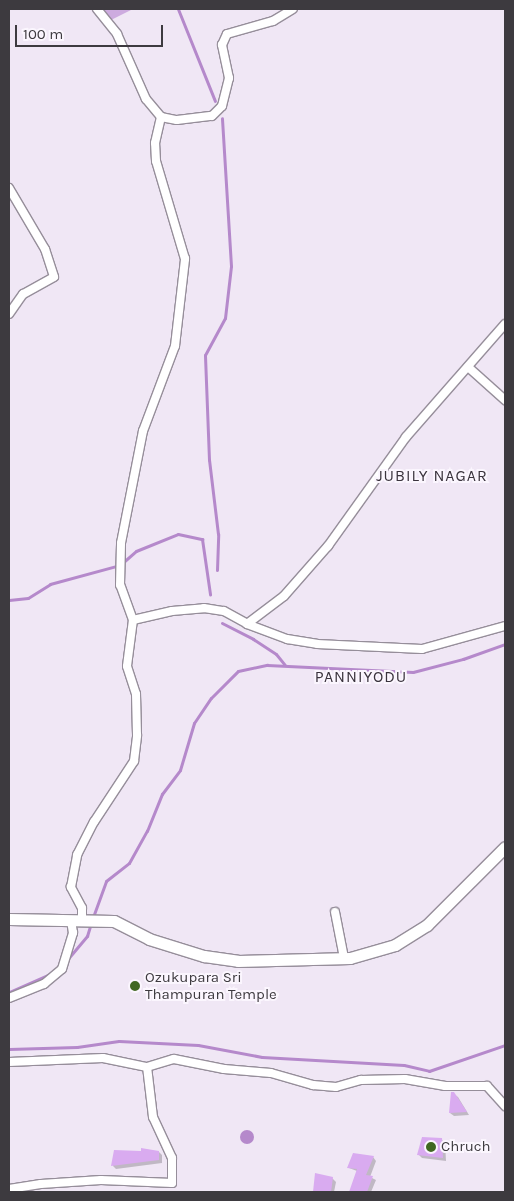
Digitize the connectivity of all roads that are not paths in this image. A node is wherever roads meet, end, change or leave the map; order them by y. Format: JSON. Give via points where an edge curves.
{"nodes":[{"id":1,"x":97,"y":9,"type":"edge"},
{"id":2,"x":293,"y":9,"type":"edge"},
{"id":3,"x":161,"y":117,"type":"junction"},
{"id":4,"x":9,"y":188,"type":"edge"},
{"id":5,"x":9,"y":314,"type":"edge"},
{"id":6,"x":505,"y":324,"type":"edge"},
{"id":7,"x":468,"y":366,"type":"junction"},
{"id":8,"x":505,"y":400,"type":"edge"},
{"id":9,"x":134,"y":620,"type":"junction"},
{"id":10,"x":247,"y":624,"type":"junction"},
{"id":11,"x":505,"y":626,"type":"edge"},
{"id":12,"x":505,"y":847,"type":"edge"},
{"id":13,"x":335,"y":912,"type":"dead end"},
{"id":14,"x":9,"y":918,"type":"edge"},
{"id":15,"x":81,"y":920,"type":"junction"},
{"id":16,"x":344,"y":958,"type":"junction"},
{"id":17,"x":9,"y":998,"type":"edge"},
{"id":18,"x":9,"y":1062,"type":"edge"},
{"id":19,"x":147,"y":1067,"type":"junction"},
{"id":20,"x":505,"y":1106,"type":"edge"},
{"id":21,"x":9,"y":1189,"type":"edge"}],
"edges":[{"from":1,"to":3,"type":"street","via":[[117,34],[146,99]]},
{"from":2,"to":3,"type":"street","via":[[273,21],[227,34],[222,45],[229,78],[227,92],[222,106],[212,116],[177,120]]},
{"from":3,"to":9,"type":"street","via":[[155,143],[156,161],[185,259],[176,346],[143,431],[121,543],[120,585]]},
{"from":4,"to":5,"type":"street","via":[[45,249],[54,277],[23,294]]},
{"from":6,"to":7,"type":"street"},
{"from":7,"to":8,"type":"street"},
{"from":7,"to":10,"type":"street","via":[[406,437],[328,546],[284,596]]},
{"from":9,"to":10,"type":"street","via":[[204,608],[224,612]]},
{"from":9,"to":15,"type":"street","via":[[127,666],[136,694],[134,761],[76,855],[71,887],[82,908]]},
{"from":10,"to":11,"type":"street","via":[[288,639],[317,644],[422,649]]},
{"from":12,"to":16,"type":"main road","via":[[427,925],[395,944]]},
{"from":13,"to":16,"type":"street"},
{"from":14,"to":15,"type":"main road"},
{"from":15,"to":16,"type":"main road","via":[[114,920],[149,939],[204,956],[238,961]]},
{"from":15,"to":17,"type":"street","via":[[73,933],[62,969],[44,984]]},
{"from":18,"to":19,"type":"street","via":[[103,1058]]},
{"from":19,"to":20,"type":"street","via":[[174,1059],[271,1073],[313,1085],[336,1087],[361,1080],[405,1079],[445,1086],[487,1086]]},
{"from":19,"to":21,"type":"street","via":[[153,1117],[172,1158],[172,1183],[101,1180]]}]}
